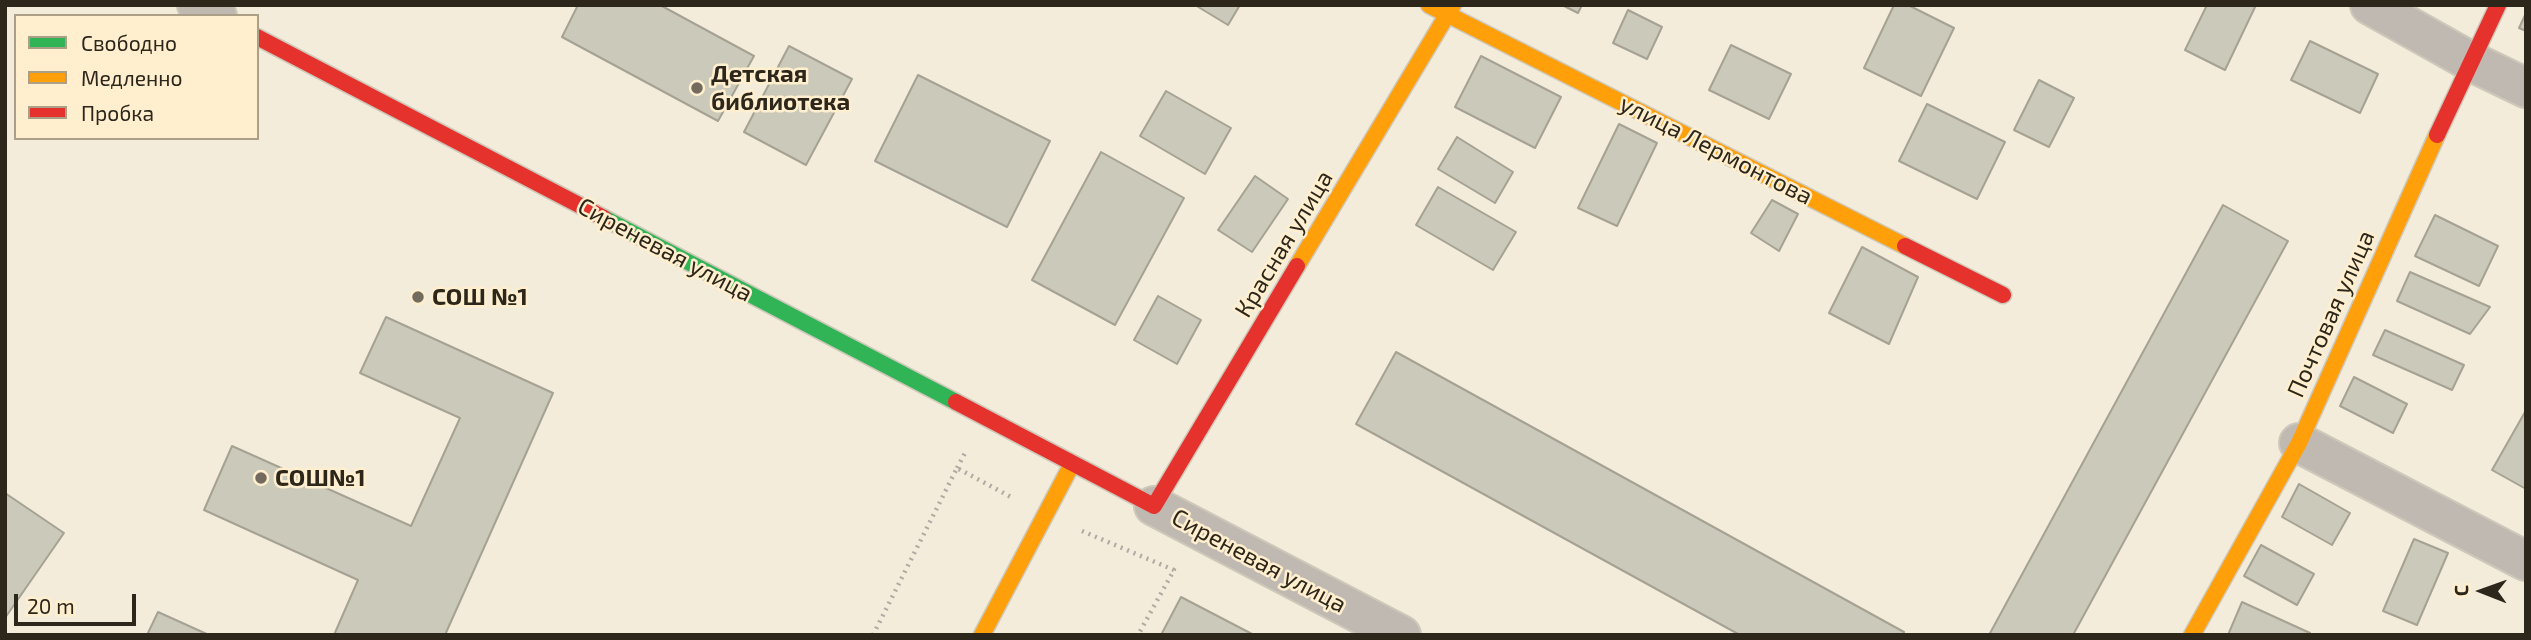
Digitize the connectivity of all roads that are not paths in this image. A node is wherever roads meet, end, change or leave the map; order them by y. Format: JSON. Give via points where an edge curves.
{"nodes":[{"id":1,"x":197,"y":5,"type":"edge"},
{"id":2,"x":1429,"y":5,"type":"edge"},
{"id":3,"x":2370,"y":5,"type":"edge"},
{"id":4,"x":2498,"y":5,"type":"edge"},
{"id":5,"x":1450,"y":10,"type":"edge"},
{"id":6,"x":213,"y":14,"type":"edge"},
{"id":7,"x":259,"y":38,"type":"edge"},
{"id":8,"x":2469,"y":61,"type":"junction"},
{"id":9,"x":2526,"y":88,"type":"edge"},
{"id":10,"x":2003,"y":295,"type":"dead end"},
{"id":11,"x":2299,"y":443,"type":"junction"},
{"id":12,"x":1072,"y":464,"type":"junction"},
{"id":13,"x":1154,"y":506,"type":"junction"},
{"id":14,"x":2526,"y":561,"type":"edge"},
{"id":15,"x":982,"y":635,"type":"edge"},
{"id":16,"x":1401,"y":635,"type":"edge"},
{"id":17,"x":2192,"y":635,"type":"edge"}],
"edges":[{"from":1,"to":6,"type":"street"},
{"from":2,"to":5,"type":"street","name":"улица Лермонтова"},
{"from":3,"to":8,"type":"street"},
{"from":4,"to":8,"type":"street","name":"Почтовая улица"},
{"from":5,"to":10,"type":"street","name":"улица Лермонтова"},
{"from":5,"to":13,"type":"street","name":"Красная улица"},
{"from":7,"to":12,"type":"street","name":"Сиреневая улица"},
{"from":8,"to":9,"type":"street"},
{"from":8,"to":11,"type":"street","name":"Почтовая улица"},
{"from":11,"to":14,"type":"street"},
{"from":11,"to":17,"type":"street","name":"Почтовая улица"},
{"from":12,"to":13,"type":"street","name":"Сиреневая улица"},
{"from":12,"to":15,"type":"street"},
{"from":13,"to":16,"type":"street","name":"Сиреневая улица"}]}
